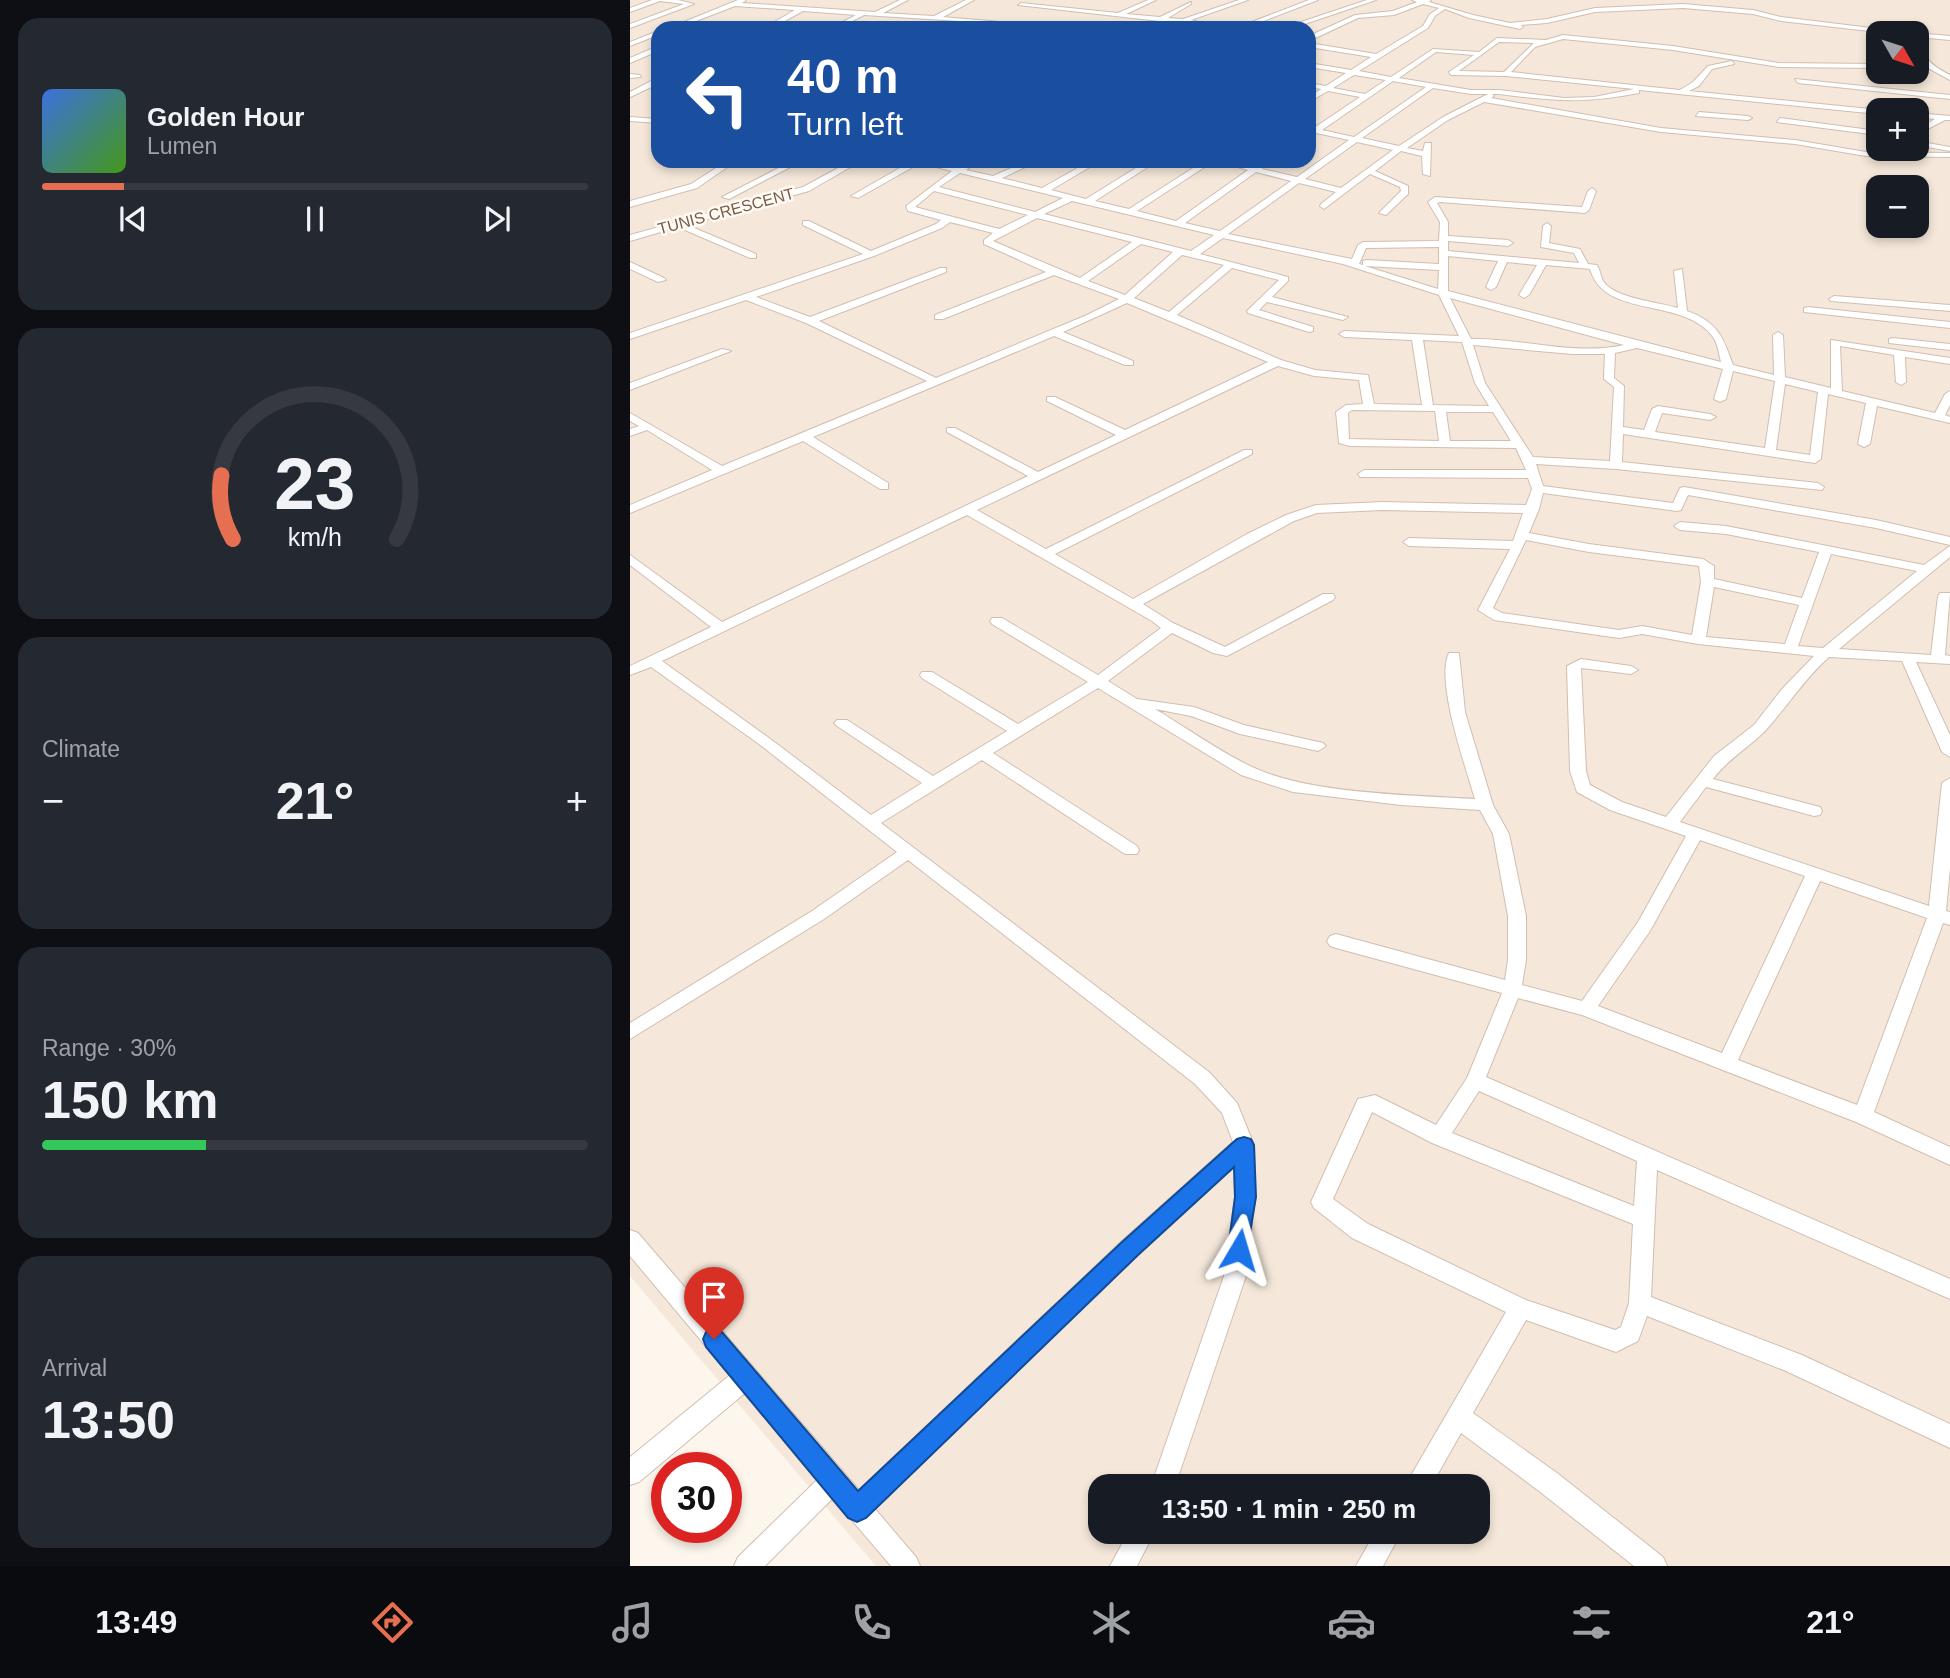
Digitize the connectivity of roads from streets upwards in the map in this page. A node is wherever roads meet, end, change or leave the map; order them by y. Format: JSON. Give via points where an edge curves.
{"nodes":[{"id":1,"x":660,"y":0,"type":"edge"},
{"id":2,"x":743,"y":0,"type":"edge"},
{"id":3,"x":905,"y":0,"type":"edge"},
{"id":4,"x":971,"y":0,"type":"edge"},
{"id":5,"x":1031,"y":0,"type":"edge"},
{"id":6,"x":1153,"y":0,"type":"edge"},
{"id":7,"x":1315,"y":0,"type":"edge"},
{"id":8,"x":1373,"y":0,"type":"edge"},
{"id":9,"x":1415,"y":0,"type":"edge"},
{"id":10,"x":1426,"y":1,"type":"edge"},
{"id":11,"x":1189,"y":2,"type":"dead end"},
{"id":12,"x":1244,"y":2,"type":"edge"},
{"id":13,"x":691,"y":4,"type":"junction"},
{"id":14,"x":734,"y":4,"type":"junction"},
{"id":15,"x":1021,"y":5,"type":"junction"},
{"id":16,"x":1087,"y":5,"type":"dead end"},
{"id":17,"x":753,"y":6,"type":"junction"},
{"id":18,"x":1444,"y":7,"type":"junction"},
{"id":19,"x":725,"y":8,"type":"junction"},
{"id":20,"x":802,"y":9,"type":"junction"},
{"id":21,"x":1273,"y":9,"type":"dead end"},
{"id":22,"x":630,"y":10,"type":"edge"},
{"id":23,"x":1076,"y":10,"type":"junction"},
{"id":24,"x":1286,"y":10,"type":"junction"},
{"id":25,"x":1013,"y":11,"type":"dead end"},
{"id":26,"x":862,"y":13,"type":"junction"},
{"id":27,"x":733,"y":15,"type":"dead end"},
{"id":28,"x":875,"y":15,"type":"junction"},
{"id":29,"x":1324,"y":15,"type":"junction"},
{"id":30,"x":1004,"y":17,"type":"dead end"},
{"id":31,"x":1120,"y":18,"type":"junction"},
{"id":32,"x":936,"y":19,"type":"junction"},
{"id":33,"x":1161,"y":19,"type":"junction"},
{"id":34,"x":691,"y":21,"type":"edge"},
{"id":35,"x":780,"y":21,"type":"edge"},
{"id":36,"x":847,"y":21,"type":"edge"},
{"id":37,"x":976,"y":21,"type":"edge"},
{"id":38,"x":998,"y":21,"type":"edge"},
{"id":39,"x":1183,"y":21,"type":"joint"},
{"id":40,"x":1257,"y":21,"type":"edge"},
{"id":41,"x":1306,"y":21,"type":"edge"},
{"id":42,"x":1514,"y":25,"type":"junction"},
{"id":43,"x":630,"y":29,"type":"edge"},
{"id":44,"x":1866,"y":29,"type":"edge"},
{"id":45,"x":1535,"y":31,"type":"dead end"},
{"id":46,"x":651,"y":33,"type":"edge"},
{"id":47,"x":1543,"y":33,"type":"dead end"},
{"id":48,"x":651,"y":36,"type":"edge"},
{"id":49,"x":1316,"y":36,"type":"edge"},
{"id":50,"x":1929,"y":36,"type":"edge"},
{"id":51,"x":1563,"y":37,"type":"junction"},
{"id":52,"x":1950,"y":38,"type":"edge"},
{"id":53,"x":1497,"y":40,"type":"junction"},
{"id":54,"x":1353,"y":41,"type":"dead end"},
{"id":55,"x":1547,"y":42,"type":"junction"},
{"id":56,"x":630,"y":44,"type":"edge"},
{"id":57,"x":1443,"y":44,"type":"dead end"},
{"id":58,"x":1316,"y":46,"type":"edge"},
{"id":59,"x":1338,"y":50,"type":"junction"},
{"id":60,"x":1435,"y":50,"type":"junction"},
{"id":61,"x":651,"y":51,"type":"edge"},
{"id":62,"x":1481,"y":54,"type":"junction"},
{"id":63,"x":1329,"y":55,"type":"dead end"},
{"id":64,"x":1377,"y":56,"type":"junction"},
{"id":65,"x":1741,"y":60,"type":"junction"},
{"id":66,"x":630,"y":61,"type":"edge"},
{"id":67,"x":1321,"y":61,"type":"dead end"},
{"id":68,"x":1316,"y":64,"type":"edge"},
{"id":69,"x":1788,"y":65,"type":"junction"},
{"id":70,"x":1929,"y":65,"type":"edge"},
{"id":71,"x":1866,"y":66,"type":"edge"},
{"id":72,"x":1316,"y":68,"type":"edge"},
{"id":73,"x":1931,"y":68,"type":"junction"},
{"id":74,"x":1950,"y":69,"type":"edge"},
{"id":75,"x":1352,"y":72,"type":"junction"},
{"id":76,"x":1451,"y":73,"type":"junction"},
{"id":77,"x":1506,"y":74,"type":"junction"},
{"id":78,"x":1529,"y":78,"type":"junction"},
{"id":79,"x":1950,"y":78,"type":"edge"},
{"id":80,"x":1392,"y":79,"type":"junction"},
{"id":81,"x":1798,"y":81,"type":"junction"},
{"id":82,"x":651,"y":84,"type":"edge"},
{"id":83,"x":1878,"y":84,"type":"edge"},
{"id":84,"x":1430,"y":85,"type":"junction"},
{"id":85,"x":1316,"y":86,"type":"edge"},
{"id":86,"x":1327,"y":88,"type":"junction"},
{"id":87,"x":1645,"y":89,"type":"junction"},
{"id":88,"x":1875,"y":90,"type":"junction"},
{"id":89,"x":1499,"y":92,"type":"junction"},
{"id":90,"x":1679,"y":93,"type":"junction"},
{"id":91,"x":630,"y":95,"type":"edge"},
{"id":92,"x":1316,"y":95,"type":"edge"},
{"id":93,"x":1366,"y":96,"type":"junction"},
{"id":94,"x":1706,"y":96,"type":"junction"},
{"id":95,"x":1950,"y":97,"type":"edge"},
{"id":96,"x":1789,"y":98,"type":"junction"},
{"id":97,"x":1872,"y":98,"type":"edge"},
{"id":98,"x":1482,"y":99,"type":"junction"},
{"id":99,"x":1594,"y":99,"type":"junction"},
{"id":100,"x":1564,"y":100,"type":"junction"},
{"id":101,"x":1744,"y":100,"type":"junction"},
{"id":102,"x":1819,"y":107,"type":"junction"},
{"id":103,"x":1866,"y":111,"type":"edge"},
{"id":104,"x":1580,"y":114,"type":"junction"},
{"id":105,"x":1699,"y":114,"type":"junction"},
{"id":106,"x":1929,"y":116,"type":"edge"},
{"id":107,"x":1748,"y":118,"type":"junction"},
{"id":108,"x":1947,"y":118,"type":"edge"},
{"id":109,"x":630,"y":119,"type":"edge"},
{"id":110,"x":651,"y":120,"type":"edge"},
{"id":111,"x":1780,"y":120,"type":"junction"},
{"id":112,"x":1327,"y":123,"type":"junction"},
{"id":113,"x":1813,"y":125,"type":"junction"},
{"id":114,"x":1929,"y":127,"type":"edge"},
{"id":115,"x":1316,"y":129,"type":"edge"},
{"id":116,"x":1430,"y":130,"type":"junction"},
{"id":117,"x":1316,"y":132,"type":"edge"},
{"id":118,"x":1866,"y":132,"type":"edge"},
{"id":119,"x":1688,"y":133,"type":"junction"},
{"id":120,"x":1332,"y":134,"type":"junction"},
{"id":121,"x":1354,"y":140,"type":"junction"},
{"id":122,"x":1757,"y":140,"type":"junction"},
{"id":123,"x":1777,"y":140,"type":"junction"},
{"id":124,"x":1929,"y":145,"type":"edge"},
{"id":125,"x":1398,"y":149,"type":"junction"},
{"id":126,"x":1950,"y":149,"type":"edge"},
{"id":127,"x":1426,"y":154,"type":"junction"},
{"id":128,"x":1950,"y":155,"type":"edge"},
{"id":129,"x":1316,"y":167,"type":"edge"},
{"id":130,"x":721,"y":168,"type":"edge"},
{"id":131,"x":784,"y":168,"type":"edge"},
{"id":132,"x":844,"y":168,"type":"edge"},
{"id":133,"x":906,"y":168,"type":"edge"},
{"id":134,"x":946,"y":168,"type":"edge"},
{"id":135,"x":963,"y":168,"type":"edge"},
{"id":136,"x":1018,"y":168,"type":"edge"},
{"id":137,"x":1084,"y":168,"type":"edge"},
{"id":138,"x":1142,"y":168,"type":"edge"},
{"id":139,"x":1199,"y":168,"type":"edge"},
{"id":140,"x":1247,"y":168,"type":"edge"},
{"id":141,"x":1258,"y":168,"type":"edge"},
{"id":142,"x":1314,"y":168,"type":"edge"},
{"id":143,"x":1255,"y":170,"type":"junction"},
{"id":144,"x":958,"y":171,"type":"junction"},
{"id":145,"x":1369,"y":171,"type":"junction"},
{"id":146,"x":1427,"y":174,"type":"dead end"},
{"id":147,"x":996,"y":178,"type":"junction"},
{"id":148,"x":1297,"y":180,"type":"junction"},
{"id":149,"x":694,"y":186,"type":"junction"},
{"id":150,"x":932,"y":188,"type":"junction"},
{"id":151,"x":704,"y":190,"type":"dead end"},
{"id":152,"x":1044,"y":191,"type":"junction"},
{"id":153,"x":1342,"y":191,"type":"junction"},
{"id":154,"x":1592,"y":191,"type":"dead end"},
{"id":155,"x":715,"y":194,"type":"dead end"},
{"id":156,"x":630,"y":195,"type":"edge"},
{"id":157,"x":661,"y":195,"type":"junction"},
{"id":158,"x":855,"y":196,"type":"dead end"},
{"id":159,"x":726,"y":197,"type":"junction"},
{"id":160,"x":1073,"y":197,"type":"junction"},
{"id":161,"x":1089,"y":201,"type":"junction"},
{"id":162,"x":630,"y":204,"type":"edge"},
{"id":163,"x":1324,"y":206,"type":"dead end"},
{"id":164,"x":735,"y":208,"type":"junction"},
{"id":165,"x":1132,"y":211,"type":"junction"},
{"id":166,"x":1383,"y":213,"type":"dead end"},
{"id":167,"x":1037,"y":215,"type":"junction"},
{"id":168,"x":948,"y":219,"type":"junction"},
{"id":169,"x":806,"y":223,"type":"dead end"},
{"id":170,"x":1179,"y":223,"type":"junction"},
{"id":171,"x":678,"y":224,"type":"junction"},
{"id":172,"x":1547,"y":226,"type":"dead end"},
{"id":173,"x":1000,"y":232,"type":"junction"},
{"id":174,"x":1221,"y":234,"type":"junction"},
{"id":175,"x":630,"y":238,"type":"edge"},
{"id":176,"x":1139,"y":241,"type":"junction"},
{"id":177,"x":1508,"y":243,"type":"dead end"},
{"id":178,"x":1444,"y":246,"type":"junction"},
{"id":179,"x":1179,"y":252,"type":"junction"},
{"id":180,"x":871,"y":254,"type":"junction"},
{"id":181,"x":1192,"y":255,"type":"junction"},
{"id":182,"x":753,"y":256,"type":"dead end"},
{"id":183,"x":1504,"y":259,"type":"junction"},
{"id":184,"x":1350,"y":262,"type":"junction"},
{"id":185,"x":1544,"y":262,"type":"junction"},
{"id":186,"x":630,"y":265,"type":"edge"},
{"id":187,"x":1230,"y":265,"type":"junction"},
{"id":188,"x":1585,"y":266,"type":"junction"},
{"id":189,"x":1443,"y":267,"type":"junction"},
{"id":190,"x":943,"y":270,"type":"dead end"},
{"id":191,"x":1679,"y":271,"type":"dead end"},
{"id":192,"x":1054,"y":272,"type":"junction"},
{"id":193,"x":661,"y":280,"type":"dead end"},
{"id":194,"x":1082,"y":281,"type":"junction"},
{"id":195,"x":1492,"y":287,"type":"dead end"},
{"id":196,"x":1443,"y":293,"type":"junction"},
{"id":197,"x":1524,"y":295,"type":"dead end"},
{"id":198,"x":748,"y":297,"type":"junction"},
{"id":199,"x":1263,"y":298,"type":"junction"},
{"id":200,"x":1127,"y":299,"type":"junction"},
{"id":201,"x":1834,"y":299,"type":"dead end"},
{"id":202,"x":1950,"y":308,"type":"edge"},
{"id":203,"x":1683,"y":310,"type":"junction"},
{"id":204,"x":1808,"y":310,"type":"dead end"},
{"id":205,"x":1170,"y":316,"type":"junction"},
{"id":206,"x":939,"y":317,"type":"dead end"},
{"id":207,"x":1343,"y":317,"type":"dead end"},
{"id":208,"x":810,"y":321,"type":"junction"},
{"id":209,"x":1950,"y":325,"type":"edge"},
{"id":210,"x":1309,"y":329,"type":"dead end"},
{"id":211,"x":1056,"y":333,"type":"junction"},
{"id":212,"x":1344,"y":334,"type":"dead end"},
{"id":213,"x":1778,"y":335,"type":"dead end"},
{"id":214,"x":630,"y":337,"type":"edge"},
{"id":215,"x":1417,"y":337,"type":"junction"},
{"id":216,"x":1466,"y":340,"type":"junction"},
{"id":217,"x":1893,"y":341,"type":"dead end"},
{"id":218,"x":1636,"y":345,"type":"junction"},
{"id":219,"x":1950,"y":347,"type":"edge"},
{"id":220,"x":726,"y":351,"type":"dead end"},
{"id":221,"x":1610,"y":352,"type":"junction"},
{"id":222,"x":1899,"y":352,"type":"junction"},
{"id":223,"x":1950,"y":361,"type":"edge"},
{"id":224,"x":1277,"y":362,"type":"junction"},
{"id":225,"x":1129,"y":363,"type":"dead end"},
{"id":226,"x":1728,"y":368,"type":"junction"},
{"id":227,"x":1780,"y":381,"type":"junction"},
{"id":228,"x":937,"y":382,"type":"junction"},
{"id":229,"x":1901,"y":382,"type":"dead end"},
{"id":230,"x":630,"y":387,"type":"edge"},
{"id":231,"x":1823,"y":392,"type":"junction"},
{"id":232,"x":1950,"y":394,"type":"edge"},
{"id":233,"x":1837,"y":395,"type":"junction"},
{"id":234,"x":1051,"y":399,"type":"dead end"},
{"id":235,"x":1720,"y":399,"type":"dead end"},
{"id":236,"x":1872,"y":403,"type":"junction"},
{"id":237,"x":1369,"y":406,"type":"junction"},
{"id":238,"x":1434,"y":407,"type":"junction"},
{"id":239,"x":1497,"y":409,"type":"junction"},
{"id":240,"x":630,"y":416,"type":"edge"},
{"id":241,"x":1710,"y":417,"type":"dead end"},
{"id":242,"x":1944,"y":419,"type":"edge"},
{"id":243,"x":648,"y":426,"type":"junction"},
{"id":244,"x":951,"y":430,"type":"dead end"},
{"id":245,"x":1619,"y":430,"type":"junction"},
{"id":246,"x":630,"y":433,"type":"edge"},
{"id":247,"x":1648,"y":434,"type":"junction"},
{"id":248,"x":1126,"y":435,"type":"junction"},
{"id":249,"x":803,"y":436,"type":"junction"},
{"id":250,"x":1445,"y":444,"type":"junction"},
{"id":251,"x":1864,"y":444,"type":"dead end"},
{"id":252,"x":1521,"y":446,"type":"junction"},
{"id":253,"x":1248,"y":452,"type":"dead end"},
{"id":254,"x":1770,"y":454,"type":"junction"},
{"id":255,"x":1529,"y":460,"type":"junction"},
{"id":256,"x":1616,"y":465,"type":"junction"},
{"id":257,"x":720,"y":470,"type":"junction"},
{"id":258,"x":1364,"y":474,"type":"dead end"},
{"id":259,"x":1533,"y":474,"type":"junction"},
{"id":260,"x":1037,"y":476,"type":"junction"},
{"id":261,"x":884,"y":486,"type":"dead end"},
{"id":262,"x":1818,"y":487,"type":"dead end"},
{"id":263,"x":1538,"y":489,"type":"junction"},
{"id":264,"x":630,"y":509,"type":"edge"},
{"id":265,"x":1532,"y":509,"type":"junction"},
{"id":266,"x":968,"y":510,"type":"junction"},
{"id":267,"x":1680,"y":526,"type":"dead end"},
{"id":268,"x":1520,"y":540,"type":"junction"},
{"id":269,"x":1950,"y":541,"type":"edge"},
{"id":270,"x":1409,"y":542,"type":"dead end"},
{"id":271,"x":1827,"y":548,"type":"junction"},
{"id":272,"x":1950,"y":550,"type":"edge"},
{"id":273,"x":1046,"y":554,"type":"junction"},
{"id":274,"x":630,"y":559,"type":"edge"},
{"id":275,"x":1927,"y":569,"type":"junction"},
{"id":276,"x":1708,"y":582,"type":"junction"},
{"id":277,"x":1945,"y":596,"type":"dead end"},
{"id":278,"x":1328,"y":597,"type":"dead end"},
{"id":279,"x":1807,"y":603,"type":"junction"},
{"id":280,"x":1133,"y":604,"type":"junction"},
{"id":281,"x":997,"y":621,"type":"dead end"},
{"id":282,"x":1168,"y":626,"type":"junction"},
{"id":283,"x":721,"y":628,"type":"junction"},
{"id":284,"x":1698,"y":640,"type":"junction"},
{"id":285,"x":1790,"y":649,"type":"junction"},
{"id":286,"x":1828,"y":653,"type":"junction"},
{"id":287,"x":1454,"y":656,"type":"dead end"},
{"id":288,"x":1908,"y":660,"type":"junction"},
{"id":289,"x":1943,"y":660,"type":"edge"},
{"id":290,"x":652,"y":661,"type":"junction"},
{"id":291,"x":1631,"y":670,"type":"dead end"},
{"id":292,"x":630,"y":671,"type":"edge"},
{"id":293,"x":927,"y":675,"type":"dead end"},
{"id":294,"x":1099,"y":681,"type":"junction"},
{"id":295,"x":1132,"y":701,"type":"junction"},
{"id":296,"x":842,"y":723,"type":"dead end"},
{"id":297,"x":1018,"y":731,"type":"junction"},
{"id":298,"x":1318,"y":746,"type":"dead end"},
{"id":299,"x":982,"y":753,"type":"junction"},
{"id":300,"x":1950,"y":754,"type":"edge"},
{"id":301,"x":1950,"y":777,"type":"edge"},
{"id":302,"x":1703,"y":781,"type":"junction"},
{"id":303,"x":1950,"y":783,"type":"edge"},
{"id":304,"x":934,"y":784,"type":"junction"},
{"id":305,"x":1485,"y":805,"type":"junction"},
{"id":306,"x":1814,"y":811,"type":"dead end"},
{"id":307,"x":869,"y":823,"type":"junction"},
{"id":308,"x":1669,"y":824,"type":"junction"},
{"id":309,"x":1696,"y":833,"type":"junction"},
{"id":310,"x":1131,"y":850,"type":"dead end"},
{"id":311,"x":908,"y":852,"type":"junction"},
{"id":312,"x":1815,"y":873,"type":"junction"},
{"id":313,"x":1944,"y":917,"type":"edge"},
{"id":314,"x":1336,"y":941,"type":"dead end"},
{"id":315,"x":1512,"y":990,"type":"junction"},
{"id":316,"x":1586,"y":1009,"type":"junction"},
{"id":317,"x":630,"y":1031,"type":"edge"},
{"id":318,"x":1727,"y":1063,"type":"junction"},
{"id":319,"x":1475,"y":1081,"type":"junction"},
{"id":320,"x":1863,"y":1116,"type":"junction"},
{"id":321,"x":1439,"y":1136,"type":"junction"},
{"id":322,"x":1244,"y":1145,"type":"junction"},
{"id":323,"x":1647,"y":1154,"type":"junction"},
{"id":324,"x":1950,"y":1157,"type":"edge"},
{"id":325,"x":1644,"y":1219,"type":"junction"},
{"id":326,"x":630,"y":1240,"type":"edge"},
{"id":327,"x":1950,"y":1289,"type":"edge"},
{"id":328,"x":1640,"y":1303,"type":"junction"},
{"id":329,"x":1521,"y":1308,"type":"junction"},
{"id":330,"x":746,"y":1377,"type":"junction"},
{"id":331,"x":1459,"y":1417,"type":"junction"},
{"id":332,"x":1950,"y":1436,"type":"edge"},
{"id":333,"x":630,"y":1473,"type":"edge"},
{"id":334,"x":1167,"y":1474,"type":"edge"},
{"id":335,"x":1424,"y":1474,"type":"edge"},
{"id":336,"x":833,"y":1481,"type":"junction"},
{"id":337,"x":857,"y":1509,"type":"junction"},
{"id":338,"x":1136,"y":1544,"type":"edge"},
{"id":339,"x":1383,"y":1544,"type":"edge"},
{"id":340,"x":1373,"y":1564,"type":"edge"},
{"id":341,"x":747,"y":1566,"type":"edge"},
{"id":342,"x":907,"y":1566,"type":"edge"},
{"id":343,"x":1123,"y":1566,"type":"edge"},
{"id":344,"x":1654,"y":1566,"type":"edge"}],
"edges":[{"from":1,"to":13,"type":"street"},
{"from":1,"to":22,"type":"street"},
{"from":2,"to":14,"type":"street"},
{"from":3,"to":28,"type":"street"},
{"from":4,"to":32,"type":"street"},
{"from":5,"to":15,"type":"street"},
{"from":6,"to":31,"type":"street"},
{"from":7,"to":24,"type":"street"},
{"from":8,"to":29,"type":"street"},
{"from":9,"to":10,"type":"street"},
{"from":10,"to":18,"type":"street"},
{"from":10,"to":49,"type":"street","via":[[1394,13],[1357,16]]},
{"from":11,"to":33,"type":"street"},
{"from":12,"to":39,"type":"street"},
{"from":13,"to":19,"type":"street"},
{"from":13,"to":43,"type":"street"},
{"from":14,"to":17,"type":"street"},
{"from":14,"to":19,"type":"street"},
{"from":15,"to":23,"type":"street"},
{"from":15,"to":25,"type":"street"},
{"from":16,"to":23,"type":"street"},
{"from":17,"to":20,"type":"street"},
{"from":17,"to":27,"type":"street"},
{"from":18,"to":42,"type":"street","via":[[1471,18]]},
{"from":18,"to":64,"type":"street","via":[[1432,15],[1426,27]]},
{"from":19,"to":34,"type":"street"},
{"from":20,"to":26,"type":"street"},
{"from":20,"to":35,"type":"street"},
{"from":21,"to":24,"type":"street"},
{"from":23,"to":31,"type":"street"},
{"from":24,"to":29,"type":"street"},
{"from":24,"to":40,"type":"street"},
{"from":26,"to":28,"type":"street"},
{"from":26,"to":36,"type":"street"},
{"from":28,"to":32,"type":"street"},
{"from":29,"to":41,"type":"street"},
{"from":30,"to":38,"type":"street"},
{"from":31,"to":33,"type":"street"},
{"from":32,"to":37,"type":"street"},
{"from":33,"to":39,"type":"street"},
{"from":42,"to":44,"type":"street","via":[[1603,9],[1683,6]]},
{"from":42,"to":45,"type":"street"},
{"from":42,"to":53,"type":"street"},
{"from":43,"to":46,"type":"street"},
{"from":47,"to":51,"type":"street"},
{"from":48,"to":56,"type":"street"},
{"from":50,"to":52,"type":"street"},
{"from":51,"to":55,"type":"street"},
{"from":51,"to":65,"type":"street"},
{"from":53,"to":55,"type":"street"},
{"from":53,"to":62,"type":"street"},
{"from":54,"to":59,"type":"street"},
{"from":55,"to":77,"type":"street","via":[[1533,46]]},
{"from":57,"to":60,"type":"street"},
{"from":58,"to":59,"type":"street"},
{"from":59,"to":63,"type":"street"},
{"from":59,"to":64,"type":"street"},
{"from":60,"to":62,"type":"street"},
{"from":60,"to":80,"type":"street"},
{"from":61,"to":66,"type":"street"},
{"from":62,"to":76,"type":"street"},
{"from":64,"to":75,"type":"street"},
{"from":65,"to":69,"type":"street"},
{"from":65,"to":90,"type":"street","via":[[1710,67],[1696,84]]},
{"from":67,"to":68,"type":"street"},
{"from":69,"to":71,"type":"street"},
{"from":69,"to":81,"type":"street"},
{"from":70,"to":73,"type":"street"},
{"from":72,"to":75,"type":"street"},
{"from":73,"to":74,"type":"street"},
{"from":73,"to":79,"type":"street"},
{"from":75,"to":80,"type":"street"},
{"from":75,"to":86,"type":"street"},
{"from":76,"to":77,"type":"street"},
{"from":76,"to":84,"type":"street"},
{"from":77,"to":78,"type":"street"},
{"from":78,"to":87,"type":"street"},
{"from":78,"to":89,"type":"street"},
{"from":80,"to":84,"type":"street"},
{"from":80,"to":93,"type":"street"},
{"from":81,"to":88,"type":"street"},
{"from":81,"to":96,"type":"street"},
{"from":82,"to":91,"type":"street"},
{"from":83,"to":88,"type":"street"},
{"from":84,"to":89,"type":"street"},
{"from":84,"to":121,"type":"street"},
{"from":85,"to":86,"type":"street"},
{"from":86,"to":92,"type":"street"},
{"from":86,"to":93,"type":"street"},
{"from":87,"to":90,"type":"street"},
{"from":87,"to":99,"type":"street"},
{"from":88,"to":95,"type":"street"},
{"from":88,"to":97,"type":"street"},
{"from":89,"to":98,"type":"street"},
{"from":89,"to":100,"type":"street"},
{"from":90,"to":94,"type":"street"},
{"from":93,"to":112,"type":"street"},
{"from":94,"to":101,"type":"street"},
{"from":94,"to":105,"type":"street"},
{"from":96,"to":101,"type":"street"},
{"from":96,"to":102,"type":"street"},
{"from":96,"to":111,"type":"street"},
{"from":98,"to":104,"type":"street"},
{"from":98,"to":116,"type":"street","via":[[1442,118]]},
{"from":99,"to":100,"type":"street"},
{"from":99,"to":104,"type":"street"},
{"from":100,"to":104,"type":"street"},
{"from":101,"to":107,"type":"street"},
{"from":102,"to":103,"type":"street"},
{"from":102,"to":113,"type":"street"},
{"from":104,"to":119,"type":"street"},
{"from":105,"to":107,"type":"street"},
{"from":105,"to":119,"type":"street"},
{"from":106,"to":108,"type":"street"},
{"from":107,"to":122,"type":"street"},
{"from":108,"to":114,"type":"street"},
{"from":109,"to":110,"type":"street"},
{"from":111,"to":113,"type":"street"},
{"from":111,"to":123,"type":"street"},
{"from":112,"to":115,"type":"street"},
{"from":112,"to":120,"type":"street"},
{"from":113,"to":118,"type":"street"},
{"from":116,"to":125,"type":"street"},
{"from":116,"to":127,"type":"street"},
{"from":117,"to":120,"type":"street"},
{"from":119,"to":122,"type":"street"},
{"from":120,"to":121,"type":"street"},
{"from":121,"to":125,"type":"street"},
{"from":121,"to":129,"type":"street"},
{"from":122,"to":123,"type":"street"},
{"from":123,"to":128,"type":"street","via":[[1866,154]]},
{"from":124,"to":126,"type":"street"},
{"from":125,"to":127,"type":"street"},
{"from":125,"to":145,"type":"street"},
{"from":127,"to":146,"type":"street"},
{"from":130,"to":149,"type":"street"},
{"from":131,"to":159,"type":"street"},
{"from":132,"to":164,"type":"street","name":"TUNIS CRESCENT","via":[[806,189]]},
{"from":133,"to":158,"type":"street"},
{"from":134,"to":144,"type":"street"},
{"from":135,"to":144,"type":"street"},
{"from":136,"to":147,"type":"street"},
{"from":137,"to":152,"type":"street"},
{"from":138,"to":161,"type":"street"},
{"from":139,"to":165,"type":"street"},
{"from":140,"to":143,"type":"street"},
{"from":141,"to":143,"type":"street"},
{"from":142,"to":148,"type":"street"},
{"from":143,"to":148,"type":"street"},
{"from":143,"to":170,"type":"street"},
{"from":144,"to":147,"type":"street"},
{"from":144,"to":150,"type":"street"},
{"from":145,"to":153,"type":"street"},
{"from":145,"to":166,"type":"street","via":[[1404,186],[1405,192]]},
{"from":147,"to":152,"type":"street"},
{"from":148,"to":153,"type":"street"},
{"from":148,"to":174,"type":"street"},
{"from":149,"to":151,"type":"street"},
{"from":149,"to":157,"type":"street"},
{"from":150,"to":167,"type":"street"},
{"from":150,"to":168,"type":"street","via":[[912,202],[911,209]]},
{"from":152,"to":160,"type":"street"},
{"from":153,"to":163,"type":"street"},
{"from":154,"to":178,"type":"street","via":[[1585,211],[1438,199],[1432,202],[1444,222]]},
{"from":155,"to":159,"type":"street"},
{"from":156,"to":157,"type":"street"},
{"from":157,"to":162,"type":"street"},
{"from":159,"to":164,"type":"street"},
{"from":160,"to":161,"type":"street"},
{"from":160,"to":167,"type":"street"},
{"from":161,"to":165,"type":"street"},
{"from":164,"to":171,"type":"street","name":"TUNIS CRESCENT"},
{"from":165,"to":170,"type":"street"},
{"from":167,"to":173,"type":"street"},
{"from":167,"to":176,"type":"street"},
{"from":168,"to":173,"type":"street"},
{"from":168,"to":180,"type":"street"},
{"from":169,"to":180,"type":"street"},
{"from":170,"to":174,"type":"street"},
{"from":171,"to":175,"type":"street","name":"TUNIS CRESCENT"},
{"from":171,"to":182,"type":"street"},
{"from":172,"to":188,"type":"street","via":[[1544,245],[1577,251]]},
{"from":173,"to":192,"type":"street","via":[[987,242]]},
{"from":174,"to":181,"type":"street"},
{"from":174,"to":184,"type":"street"},
{"from":176,"to":179,"type":"street"},
{"from":176,"to":194,"type":"street"},
{"from":177,"to":178,"type":"street"},
{"from":178,"to":183,"type":"street"},
{"from":178,"to":184,"type":"street","via":[[1363,245]]},
{"from":178,"to":189,"type":"street"},
{"from":179,"to":181,"type":"street"},
{"from":179,"to":200,"type":"street"},
{"from":180,"to":198,"type":"street"},
{"from":181,"to":187,"type":"street"},
{"from":183,"to":185,"type":"street"},
{"from":183,"to":195,"type":"street"},
{"from":184,"to":189,"type":"street"},
{"from":184,"to":196,"type":"street"},
{"from":185,"to":188,"type":"street"},
{"from":185,"to":197,"type":"street"},
{"from":186,"to":193,"type":"street"},
{"from":187,"to":199,"type":"street","via":[[1285,279]]},
{"from":187,"to":205,"type":"street"},
{"from":188,"to":203,"type":"street","via":[[1594,267],[1599,282],[1619,296]]},
{"from":189,"to":196,"type":"street"},
{"from":190,"to":208,"type":"street"},
{"from":191,"to":203,"type":"street"},
{"from":192,"to":194,"type":"street"},
{"from":192,"to":206,"type":"street"},
{"from":194,"to":200,"type":"street"},
{"from":196,"to":216,"type":"street"},
{"from":196,"to":218,"type":"street"},
{"from":198,"to":208,"type":"street"},
{"from":198,"to":214,"type":"street"},
{"from":199,"to":207,"type":"street"},
{"from":199,"to":210,"type":"street","via":[[1252,312]]},
{"from":200,"to":205,"type":"street"},
{"from":200,"to":211,"type":"street"},
{"from":201,"to":202,"type":"street"},
{"from":203,"to":226,"type":"street","via":[[1714,331]]},
{"from":204,"to":209,"type":"street"},
{"from":205,"to":224,"type":"street"},
{"from":208,"to":228,"type":"street"},
{"from":211,"to":225,"type":"street"},
{"from":211,"to":228,"type":"street"},
{"from":212,"to":215,"type":"street"},
{"from":213,"to":227,"type":"street"},
{"from":215,"to":216,"type":"street"},
{"from":215,"to":238,"type":"street"},
{"from":216,"to":221,"type":"street"},
{"from":216,"to":239,"type":"street","via":[[1480,383]]},
{"from":217,"to":219,"type":"street"},
{"from":218,"to":221,"type":"street"},
{"from":218,"to":226,"type":"street"},
{"from":220,"to":230,"type":"street"},
{"from":221,"to":245,"type":"street","via":[[1609,379],[1619,386]]},
{"from":222,"to":223,"type":"street"},
{"from":222,"to":229,"type":"street"},
{"from":222,"to":233,"type":"street","via":[[1835,342]]},
{"from":224,"to":237,"type":"street","via":[[1314,373],[1364,377]]},
{"from":224,"to":248,"type":"street"},
{"from":226,"to":227,"type":"street"},
{"from":226,"to":235,"type":"street"},
{"from":227,"to":231,"type":"street"},
{"from":227,"to":254,"type":"street"},
{"from":228,"to":249,"type":"street"},
{"from":231,"to":233,"type":"street"},
{"from":231,"to":254,"type":"street","via":[[1815,459]]},
{"from":232,"to":242,"type":"street"},
{"from":233,"to":236,"type":"street"},
{"from":234,"to":248,"type":"street"},
{"from":236,"to":242,"type":"street"},
{"from":236,"to":251,"type":"street"},
{"from":237,"to":238,"type":"street"},
{"from":237,"to":250,"type":"street","via":[[1344,408],[1343,441]]},
{"from":238,"to":239,"type":"street"},
{"from":238,"to":250,"type":"street"},
{"from":239,"to":252,"type":"street"},
{"from":240,"to":243,"type":"street"},
{"from":241,"to":247,"type":"street","via":[[1658,409]]},
{"from":243,"to":246,"type":"street"},
{"from":243,"to":257,"type":"street"},
{"from":244,"to":260,"type":"street"},
{"from":245,"to":247,"type":"street"},
{"from":245,"to":256,"type":"street"},
{"from":247,"to":254,"type":"street"},
{"from":248,"to":260,"type":"street"},
{"from":249,"to":257,"type":"street"},
{"from":249,"to":261,"type":"street"},
{"from":250,"to":252,"type":"street"},
{"from":252,"to":255,"type":"street"},
{"from":253,"to":273,"type":"street"},
{"from":255,"to":256,"type":"street"},
{"from":255,"to":259,"type":"street"},
{"from":256,"to":262,"type":"street"},
{"from":257,"to":264,"type":"street"},
{"from":258,"to":259,"type":"street"},
{"from":259,"to":263,"type":"street"},
{"from":260,"to":266,"type":"street"},
{"from":263,"to":265,"type":"street"},
{"from":263,"to":269,"type":"street","via":[[1677,507],[1684,491]]},
{"from":265,"to":268,"type":"street"},
{"from":265,"to":280,"type":"street","via":[[1316,509],[1252,537]]},
{"from":266,"to":273,"type":"street"},
{"from":266,"to":283,"type":"street"},
{"from":267,"to":271,"type":"street"},
{"from":268,"to":270,"type":"street"},
{"from":268,"to":276,"type":"street","via":[[1703,563]]},
{"from":268,"to":284,"type":"street","via":[[1485,610],[1490,614],[1619,634],[1642,630]]},
{"from":271,"to":275,"type":"street"},
{"from":271,"to":279,"type":"street"},
{"from":272,"to":275,"type":"street"},
{"from":273,"to":280,"type":"street"},
{"from":274,"to":283,"type":"street"},
{"from":275,"to":286,"type":"street"},
{"from":276,"to":279,"type":"street"},
{"from":276,"to":284,"type":"street"},
{"from":277,"to":289,"type":"street"},
{"from":278,"to":282,"type":"street","via":[[1227,652]]},
{"from":279,"to":285,"type":"street"},
{"from":280,"to":282,"type":"street"},
{"from":281,"to":294,"type":"street"},
{"from":282,"to":294,"type":"street"},
{"from":283,"to":290,"type":"street"},
{"from":284,"to":285,"type":"street"},
{"from":285,"to":286,"type":"street"},
{"from":286,"to":288,"type":"street"},
{"from":286,"to":302,"type":"street"},
{"from":287,"to":305,"type":"street","via":[[1458,712]]},
{"from":288,"to":289,"type":"street"},
{"from":288,"to":300,"type":"street"},
{"from":290,"to":292,"type":"street"},
{"from":290,"to":307,"type":"street"},
{"from":291,"to":308,"type":"street","via":[[1574,666],[1578,771],[1583,789]]},
{"from":293,"to":297,"type":"street"},
{"from":294,"to":295,"type":"street"},
{"from":294,"to":297,"type":"street"},
{"from":295,"to":298,"type":"street","via":[[1194,712],[1240,729]]},
{"from":295,"to":305,"type":"street","via":[[1247,771],[1299,788]]},
{"from":296,"to":304,"type":"street"},
{"from":297,"to":299,"type":"street"},
{"from":299,"to":304,"type":"street"},
{"from":299,"to":310,"type":"street"},
{"from":300,"to":301,"type":"street"},
{"from":302,"to":306,"type":"street"},
{"from":302,"to":308,"type":"street"},
{"from":303,"to":313,"type":"street"},
{"from":304,"to":307,"type":"street"},
{"from":305,"to":315,"type":"street","via":[[1501,834],[1517,916]]},
{"from":307,"to":311,"type":"street"},
{"from":308,"to":309,"type":"street"},
{"from":309,"to":312,"type":"street"},
{"from":309,"to":316,"type":"street","via":[[1644,926]]},
{"from":311,"to":317,"type":"street","via":[[818,915]]},
{"from":311,"to":322,"type":"street","via":[[1202,1078],[1230,1109]]},
{"from":312,"to":313,"type":"street"},
{"from":312,"to":318,"type":"street"},
{"from":313,"to":320,"type":"street"},
{"from":314,"to":315,"type":"street"},
{"from":315,"to":316,"type":"street"},
{"from":315,"to":319,"type":"street"},
{"from":316,"to":318,"type":"street"},
{"from":318,"to":320,"type":"street"},
{"from":319,"to":321,"type":"street"},
{"from":319,"to":323,"type":"street"},
{"from":320,"to":324,"type":"street"},
{"from":321,"to":325,"type":"street"},
{"from":321,"to":329,"type":"street","via":[[1375,1103],[1368,1104],[1321,1202],[1360,1231]]},
{"from":322,"to":334,"type":"street","via":[[1245,1197],[1236,1276]]},
{"from":322,"to":337,"type":"street"},
{"from":323,"to":325,"type":"street"},
{"from":323,"to":327,"type":"street"},
{"from":325,"to":328,"type":"street"},
{"from":326,"to":330,"type":"street"},
{"from":328,"to":329,"type":"street","via":[[1630,1334],[1616,1341]]},
{"from":328,"to":332,"type":"street","via":[[1794,1363]]},
{"from":329,"to":331,"type":"street"},
{"from":330,"to":333,"type":"street"},
{"from":330,"to":336,"type":"street"},
{"from":331,"to":335,"type":"street"},
{"from":331,"to":344,"type":"street"},
{"from":336,"to":337,"type":"street"},
{"from":336,"to":341,"type":"street"},
{"from":337,"to":342,"type":"street"},
{"from":338,"to":343,"type":"street"},
{"from":339,"to":340,"type":"street"}]}
